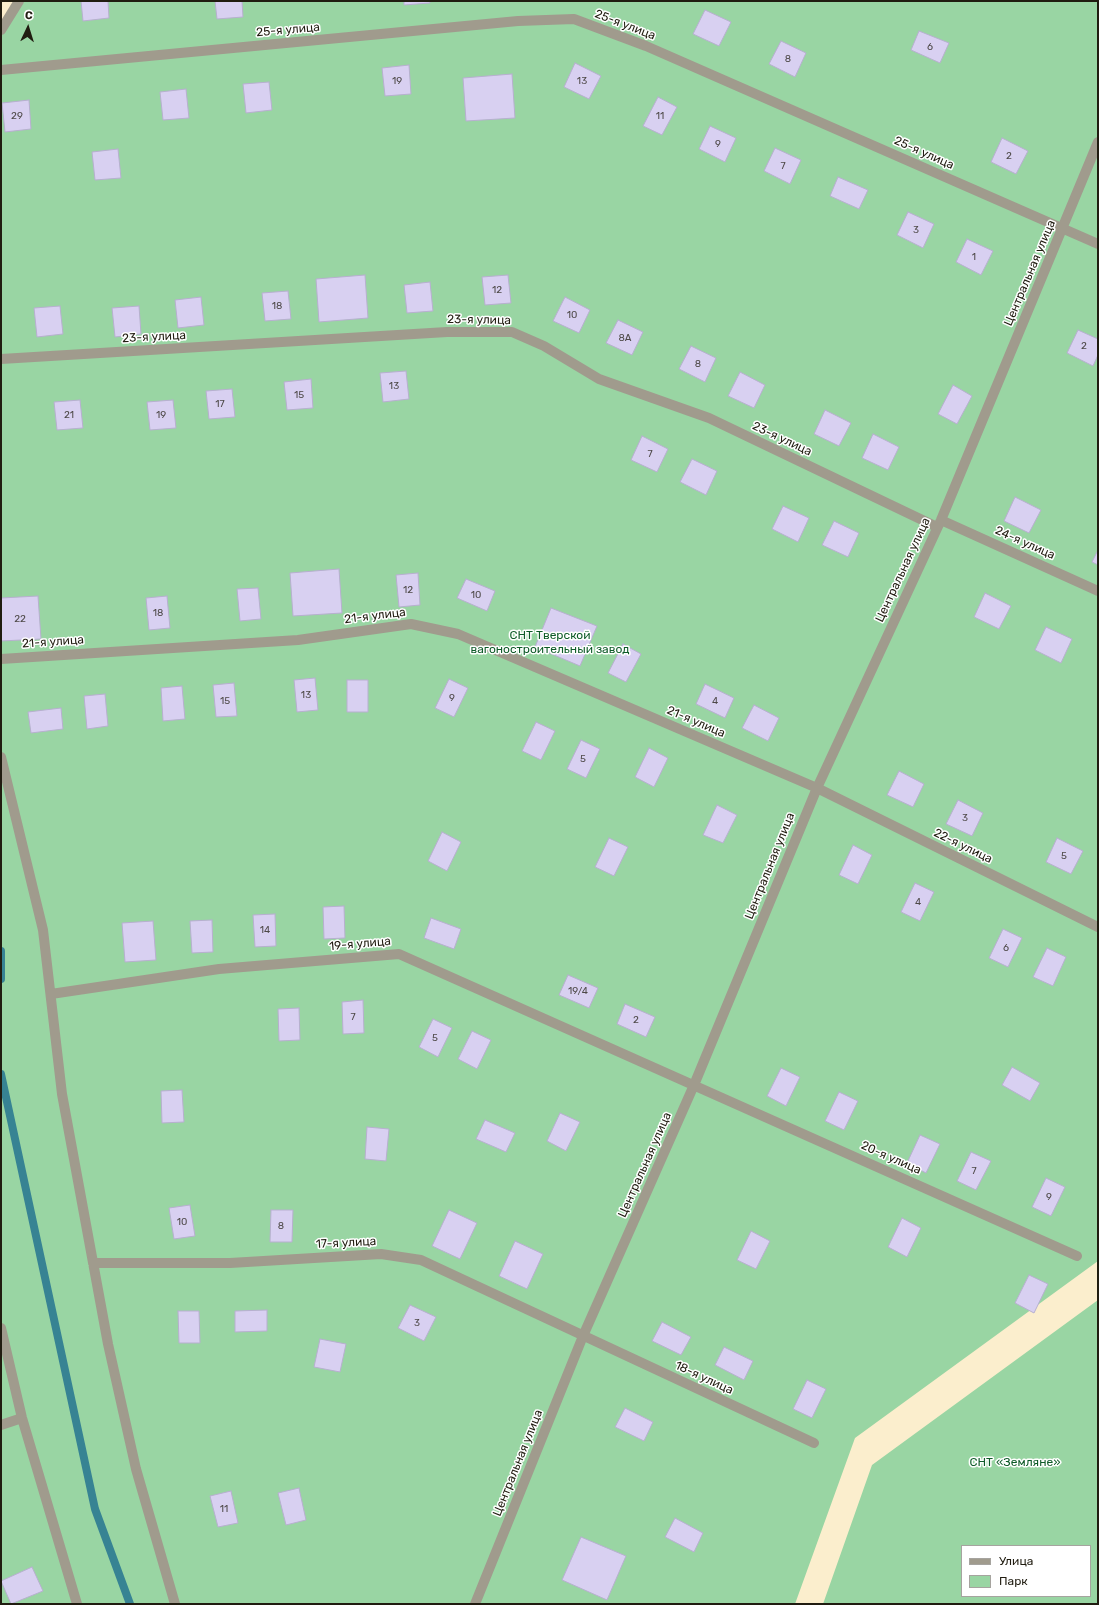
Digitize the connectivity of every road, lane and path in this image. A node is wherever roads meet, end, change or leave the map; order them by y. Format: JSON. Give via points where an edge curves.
{"nodes":[{"id":1,"x":19,"y":1,"type":"edge"},
{"id":2,"x":1,"y":30,"type":"edge"},
{"id":3,"x":1,"y":70,"type":"edge"},
{"id":4,"x":1098,"y":142,"type":"edge"},
{"id":5,"x":1063,"y":228,"type":"junction"},
{"id":6,"x":1098,"y":244,"type":"edge"},
{"id":7,"x":1,"y":359,"type":"edge"},
{"id":8,"x":939,"y":524,"type":"junction"},
{"id":9,"x":1098,"y":591,"type":"edge"},
{"id":10,"x":1,"y":659,"type":"edge"},
{"id":11,"x":1,"y":757,"type":"edge"},
{"id":12,"x":817,"y":788,"type":"junction"},
{"id":13,"x":1098,"y":927,"type":"edge"},
{"id":14,"x":51,"y":994,"type":"junction"},
{"id":15,"x":694,"y":1085,"type":"junction"},
{"id":16,"x":1077,"y":1256,"type":"dead end"},
{"id":17,"x":93,"y":1263,"type":"junction"},
{"id":18,"x":1,"y":1328,"type":"edge"},
{"id":19,"x":583,"y":1336,"type":"junction"},
{"id":20,"x":22,"y":1418,"type":"junction"},
{"id":21,"x":1,"y":1425,"type":"edge"},
{"id":22,"x":814,"y":1443,"type":"dead end"},
{"id":23,"x":77,"y":1604,"type":"edge"},
{"id":24,"x":175,"y":1604,"type":"edge"},
{"id":25,"x":475,"y":1604,"type":"edge"}],
"edges":[{"from":1,"to":2,"type":"street"},
{"from":3,"to":5,"type":"street","name":"25-я улица","via":[[518,21],[574,19],[646,46]]},
{"from":4,"to":5,"type":"street","name":"Центральная улица"},
{"from":5,"to":6,"type":"street","name":"25-я улица"},
{"from":5,"to":8,"type":"street","name":"Центральная улица"},
{"from":7,"to":8,"type":"street","name":"23-я улица","via":[[447,332],[512,332],[544,346],[599,379],[709,418]]},
{"from":8,"to":9,"type":"street","name":"24-я улица"},
{"from":8,"to":12,"type":"street","name":"Центральная улица"},
{"from":10,"to":12,"type":"street","name":"21-я улица","via":[[298,640],[411,624],[458,634]]},
{"from":11,"to":14,"type":"street","via":[[43,930]]},
{"from":12,"to":13,"type":"street","name":"22-я улица"},
{"from":12,"to":15,"type":"street","name":"Центральная улица"},
{"from":14,"to":15,"type":"street","name":"19-я улица","via":[[219,969],[399,954]]},
{"from":14,"to":17,"type":"street","via":[[62,1094]]},
{"from":15,"to":16,"type":"street","name":"20-я улица"},
{"from":15,"to":19,"type":"street","name":"Центральная улица"},
{"from":17,"to":19,"type":"street","name":"17-я улица","via":[[230,1263],[381,1254],[421,1260]]},
{"from":17,"to":24,"type":"street","via":[[136,1469]]},
{"from":18,"to":20,"type":"street"},
{"from":19,"to":22,"type":"street","name":"18-я улица"},
{"from":19,"to":25,"type":"street","name":"Центральная улица"},
{"from":20,"to":21,"type":"street"},
{"from":20,"to":23,"type":"street"}]}
